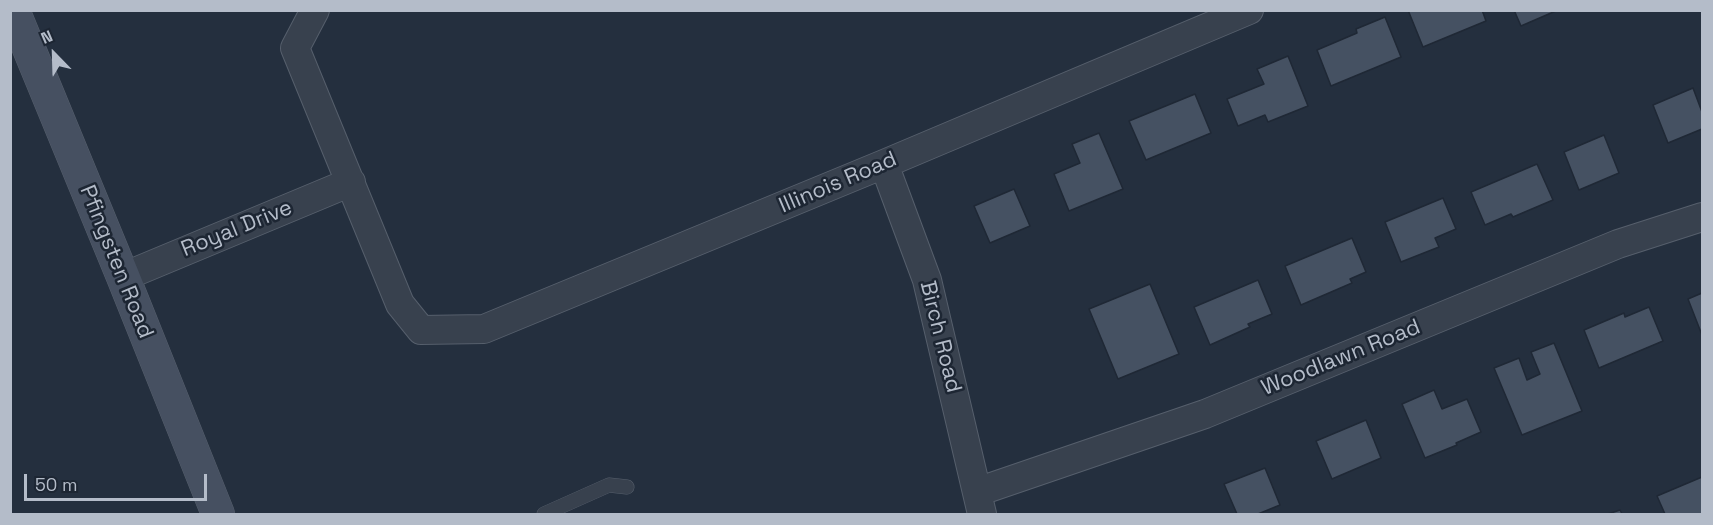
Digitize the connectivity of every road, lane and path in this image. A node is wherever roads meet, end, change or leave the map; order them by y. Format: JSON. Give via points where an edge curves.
{"nodes":[{"id":1,"x":13,"y":10,"type":"edge"},
{"id":2,"x":315,"y":10,"type":"edge"},
{"id":3,"x":1249,"y":10,"type":"edge"},
{"id":4,"x":884,"y":164,"type":"junction"},
{"id":5,"x":351,"y":182,"type":"junction"},
{"id":6,"x":1702,"y":217,"type":"edge"},
{"id":7,"x":123,"y":277,"type":"junction"},
{"id":8,"x":627,"y":487,"type":"dead end"},
{"id":9,"x":979,"y":503,"type":"edge"},
{"id":10,"x":218,"y":514,"type":"edge"},
{"id":11,"x":544,"y":514,"type":"edge"}],
"edges":[{"from":1,"to":7,"type":"main road","name":"Pfingsten Road"},
{"from":2,"to":5,"type":"street","via":[[296,48]]},
{"from":3,"to":4,"type":"street","name":"Illinois Road"},
{"from":4,"to":5,"type":"street","name":"Illinois Road","via":[[484,330],[421,330],[400,304]]},
{"from":4,"to":9,"type":"street","name":"Birch Road","via":[[927,280]]},
{"from":5,"to":7,"type":"street","name":"Royal Drive"},
{"from":6,"to":9,"type":"street","name":"Woodlawn Road","via":[[1618,244]]},
{"from":7,"to":10,"type":"main road","name":"Pfingsten Road"},
{"from":8,"to":11,"type":"lane","via":[[609,485]]}]}
